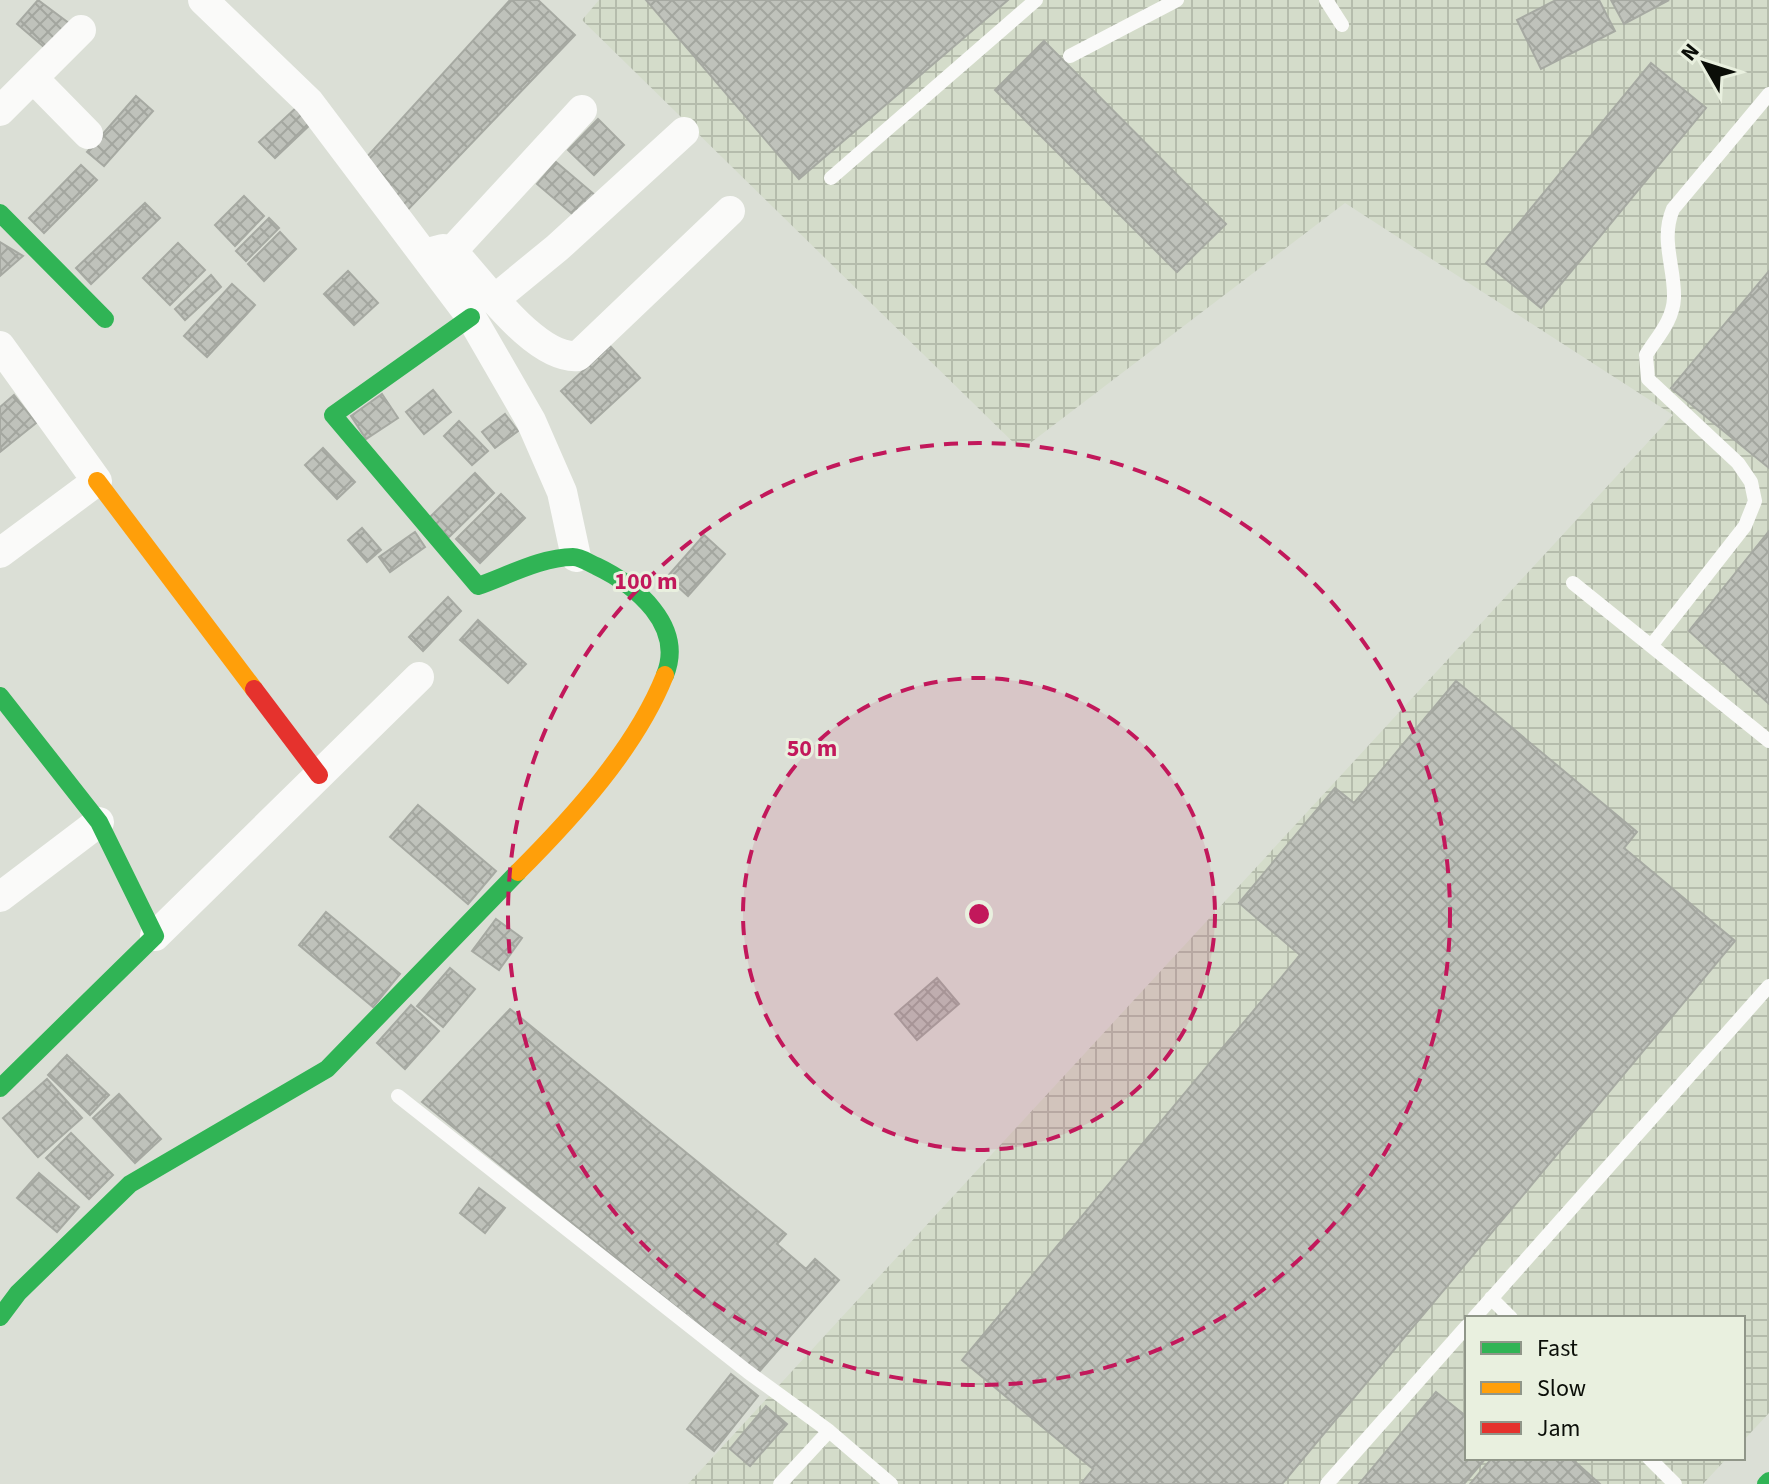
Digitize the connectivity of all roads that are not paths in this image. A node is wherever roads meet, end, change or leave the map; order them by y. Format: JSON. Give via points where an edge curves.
{"nodes":[{"id":1,"x":203,"y":0,"type":"edge"},
{"id":2,"x":1036,"y":0,"type":"edge"},
{"id":3,"x":1177,"y":0,"type":"edge"},
{"id":4,"x":1326,"y":0,"type":"edge"},
{"id":5,"x":1342,"y":25,"type":"dead end"},
{"id":6,"x":81,"y":30,"type":"dead end"},
{"id":7,"x":1070,"y":56,"type":"dead end"},
{"id":8,"x":33,"y":78,"type":"junction"},
{"id":9,"x":1769,"y":94,"type":"edge"},
{"id":10,"x":582,"y":110,"type":"dead end"},
{"id":11,"x":0,"y":111,"type":"edge"},
{"id":12,"x":684,"y":132,"type":"dead end"},
{"id":13,"x":88,"y":134,"type":"dead end"},
{"id":14,"x":831,"y":178,"type":"dead end"},
{"id":15,"x":730,"y":211,"type":"dead end"},
{"id":16,"x":0,"y":213,"type":"edge"},
{"id":17,"x":438,"y":252,"type":"junction"},
{"id":18,"x":496,"y":298,"type":"junction"},
{"id":19,"x":471,"y":317,"type":"junction"},
{"id":20,"x":105,"y":319,"type":"dead end"},
{"id":21,"x":0,"y":346,"type":"edge"},
{"id":22,"x":97,"y":481,"type":"junction"},
{"id":23,"x":0,"y":553,"type":"edge"},
{"id":24,"x":576,"y":557,"type":"junction"},
{"id":25,"x":1573,"y":583,"type":"dead end"},
{"id":26,"x":1651,"y":646,"type":"junction"},
{"id":27,"x":419,"y":677,"type":"dead end"},
{"id":28,"x":0,"y":696,"type":"edge"},
{"id":29,"x":1769,"y":741,"type":"edge"},
{"id":30,"x":319,"y":775,"type":"junction"},
{"id":31,"x":99,"y":822,"type":"junction"},
{"id":32,"x":0,"y":897,"type":"edge"},
{"id":33,"x":155,"y":936,"type":"junction"},
{"id":34,"x":1769,"y":986,"type":"edge"},
{"id":35,"x":0,"y":1088,"type":"edge"},
{"id":36,"x":398,"y":1096,"type":"dead end"},
{"id":37,"x":1491,"y":1298,"type":"junction"},
{"id":38,"x":1476,"y":1316,"type":"edge"},
{"id":39,"x":1509,"y":1316,"type":"edge"},
{"id":40,"x":0,"y":1317,"type":"edge"},
{"id":41,"x":1465,"y":1328,"type":"edge"},
{"id":42,"x":829,"y":1431,"type":"junction"},
{"id":43,"x":1651,"y":1460,"type":"edge"},
{"id":44,"x":780,"y":1484,"type":"edge"},
{"id":45,"x":891,"y":1484,"type":"edge"},
{"id":46,"x":1327,"y":1484,"type":"edge"},
{"id":47,"x":1675,"y":1484,"type":"edge"}],
"edges":[{"from":1,"to":17,"type":"street","via":[[309,102]]},
{"from":2,"to":14,"type":"lane"},
{"from":3,"to":7,"type":"lane"},
{"from":4,"to":5,"type":"lane"},
{"from":6,"to":8,"type":"street"},
{"from":8,"to":11,"type":"street"},
{"from":8,"to":13,"type":"street"},
{"from":9,"to":26,"type":"lane","via":[[1673,209],[1668,222],[1674,299],[1667,327],[1646,355],[1648,379],[1738,463],[1751,482],[1755,501],[1745,526]]},
{"from":10,"to":17,"type":"street"},
{"from":12,"to":18,"type":"street"},
{"from":15,"to":18,"type":"street","via":[[578,356],[549,351]]},
{"from":16,"to":20,"type":"street"},
{"from":17,"to":18,"type":"street"},
{"from":17,"to":19,"type":"street"},
{"from":19,"to":24,"type":"street","via":[[544,449],[562,492]]},
{"from":19,"to":24,"type":"street","via":[[333,415],[478,586]]},
{"from":21,"to":22,"type":"street"},
{"from":22,"to":23,"type":"street"},
{"from":22,"to":30,"type":"street"},
{"from":24,"to":40,"type":"street","via":[[641,593],[667,631],[670,664],[655,701],[576,813],[327,1069],[130,1184]]},
{"from":25,"to":26,"type":"lane"},
{"from":26,"to":29,"type":"lane"},
{"from":27,"to":30,"type":"street"},
{"from":28,"to":31,"type":"street"},
{"from":30,"to":33,"type":"street"},
{"from":31,"to":32,"type":"street"},
{"from":31,"to":33,"type":"street"},
{"from":33,"to":35,"type":"street"},
{"from":34,"to":37,"type":"lane"},
{"from":36,"to":42,"type":"lane"},
{"from":37,"to":38,"type":"lane"},
{"from":37,"to":39,"type":"lane"},
{"from":41,"to":46,"type":"lane"},
{"from":42,"to":44,"type":"lane"},
{"from":42,"to":45,"type":"lane"},
{"from":43,"to":47,"type":"lane"}]}
